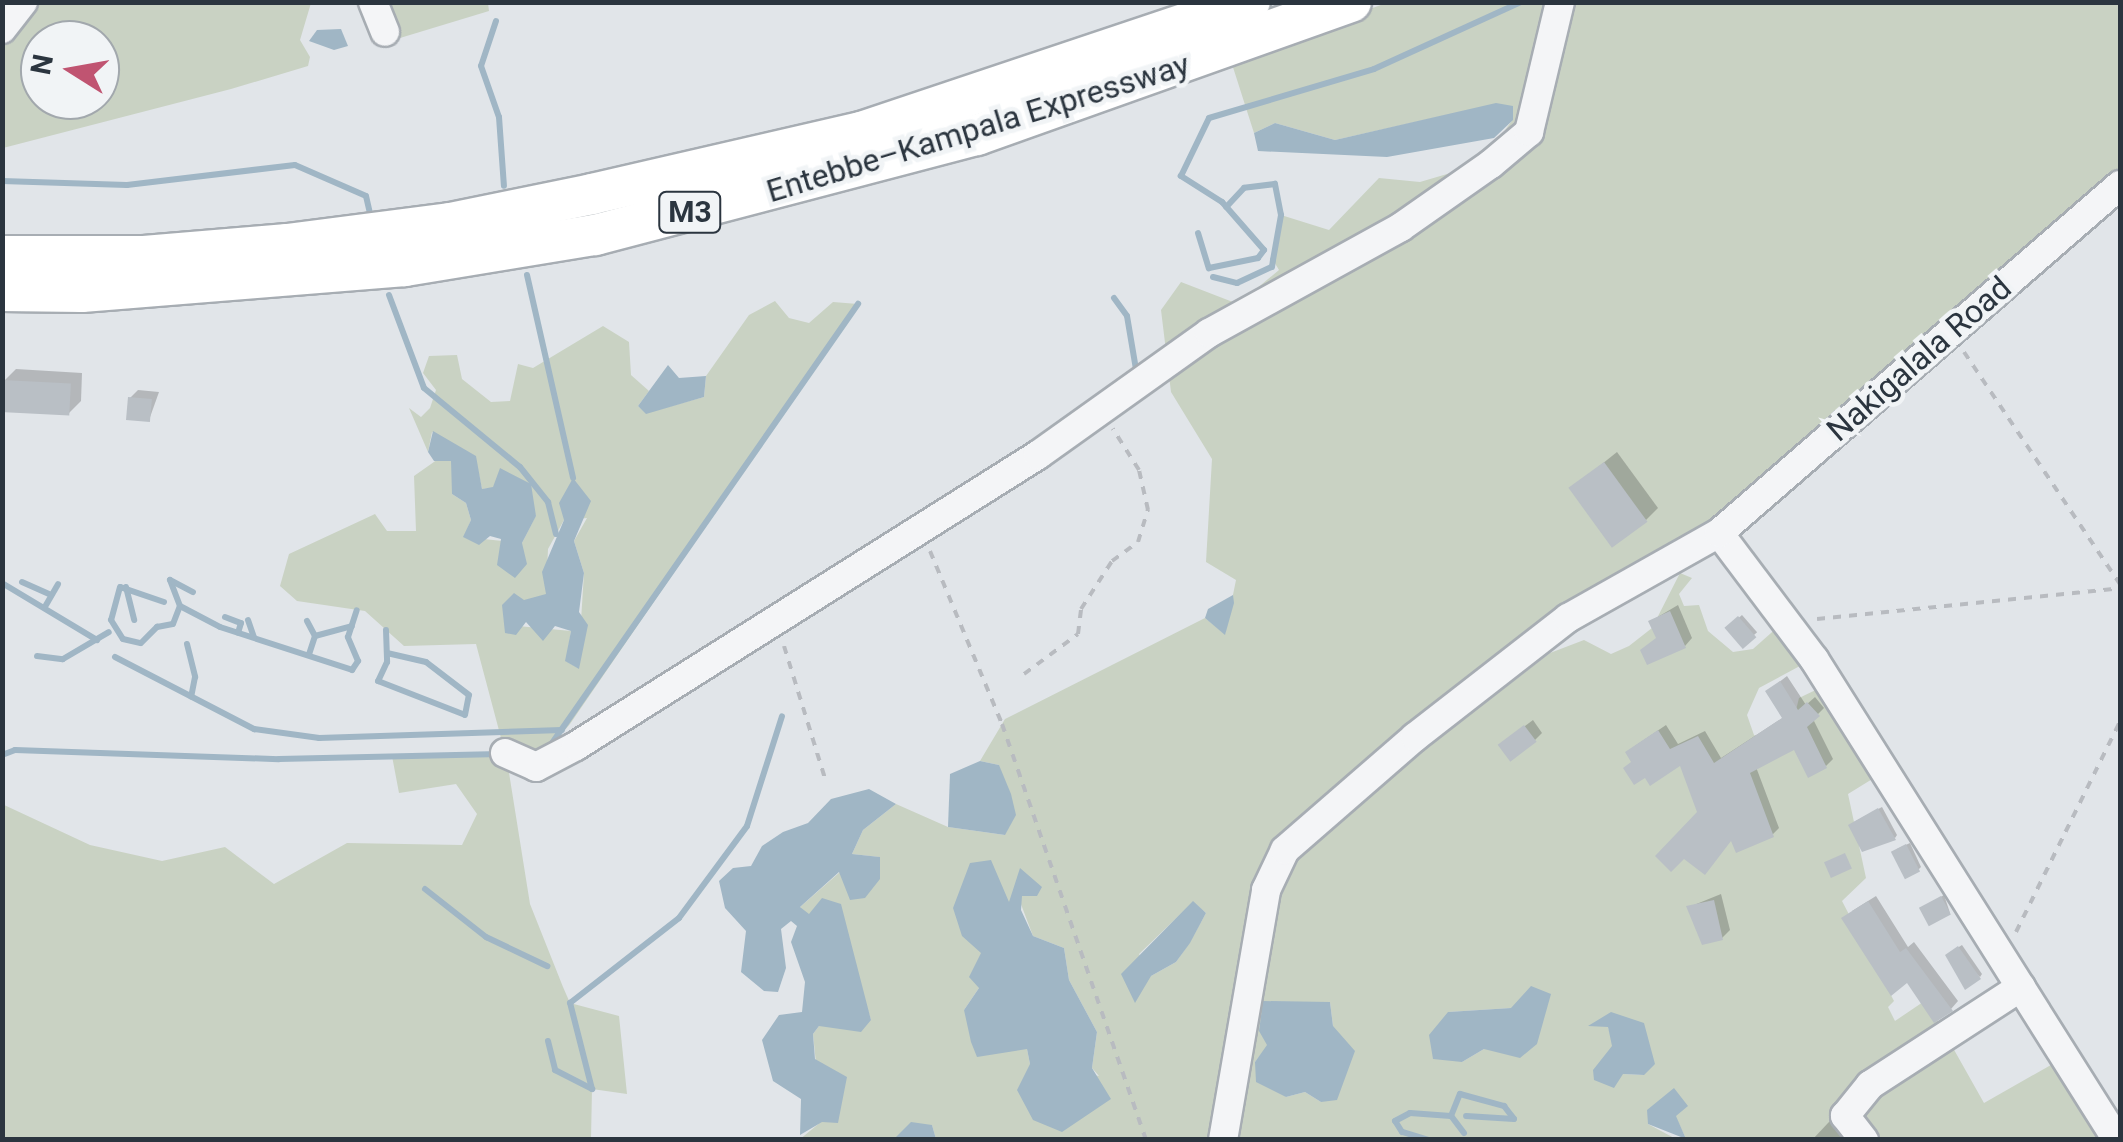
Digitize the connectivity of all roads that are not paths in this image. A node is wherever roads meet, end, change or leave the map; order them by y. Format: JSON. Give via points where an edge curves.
{"nodes":[{"id":1,"x":23,"y":2,"type":"edge"},
{"id":2,"x":373,"y":2,"type":"edge"},
{"id":3,"x":1250,"y":2,"type":"edge"},
{"id":4,"x":1350,"y":2,"type":"edge"},
{"id":5,"x":1560,"y":2,"type":"edge"},
{"id":6,"x":2,"y":29,"type":"edge"},
{"id":7,"x":385,"y":32,"type":"dead end"},
{"id":8,"x":2120,"y":185,"type":"edge"},
{"id":9,"x":2,"y":256,"type":"edge"},
{"id":10,"x":2,"y":291,"type":"edge"},
{"id":11,"x":1719,"y":533,"type":"junction"},
{"id":12,"x":506,"y":754,"type":"dead end"},
{"id":13,"x":2021,"y":987,"type":"junction"},
{"id":14,"x":1222,"y":1140,"type":"edge"},
{"id":15,"x":1864,"y":1140,"type":"edge"},
{"id":16,"x":2117,"y":1140,"type":"edge"}],
"edges":[{"from":1,"to":6,"type":"street"},
{"from":2,"to":7,"type":"street"},
{"from":3,"to":9,"type":"highway","name":"Entebbe–Kampala Expressway","number":"M3","via":[[860,132],[592,194],[286,244],[144,256]]},
{"from":4,"to":10,"type":"highway","name":"Entebbe–Kampala Expressway","number":"M3","via":[[977,136],[596,235],[405,266],[163,287]]},
{"from":5,"to":12,"type":"street","via":[[1529,132],[1402,227],[1208,332],[921,528],[536,767]]},
{"from":8,"to":11,"type":"street","name":"Nakigalala Road"},
{"from":11,"to":13,"type":"street","via":[[1787,622]]},
{"from":11,"to":14,"type":"street","name":"Nakigalala Road","via":[[1568,618],[1415,736],[1285,850],[1266,890]]},
{"from":13,"to":15,"type":"street","via":[[1870,1085],[1845,1116]]},
{"from":13,"to":16,"type":"street"}]}
